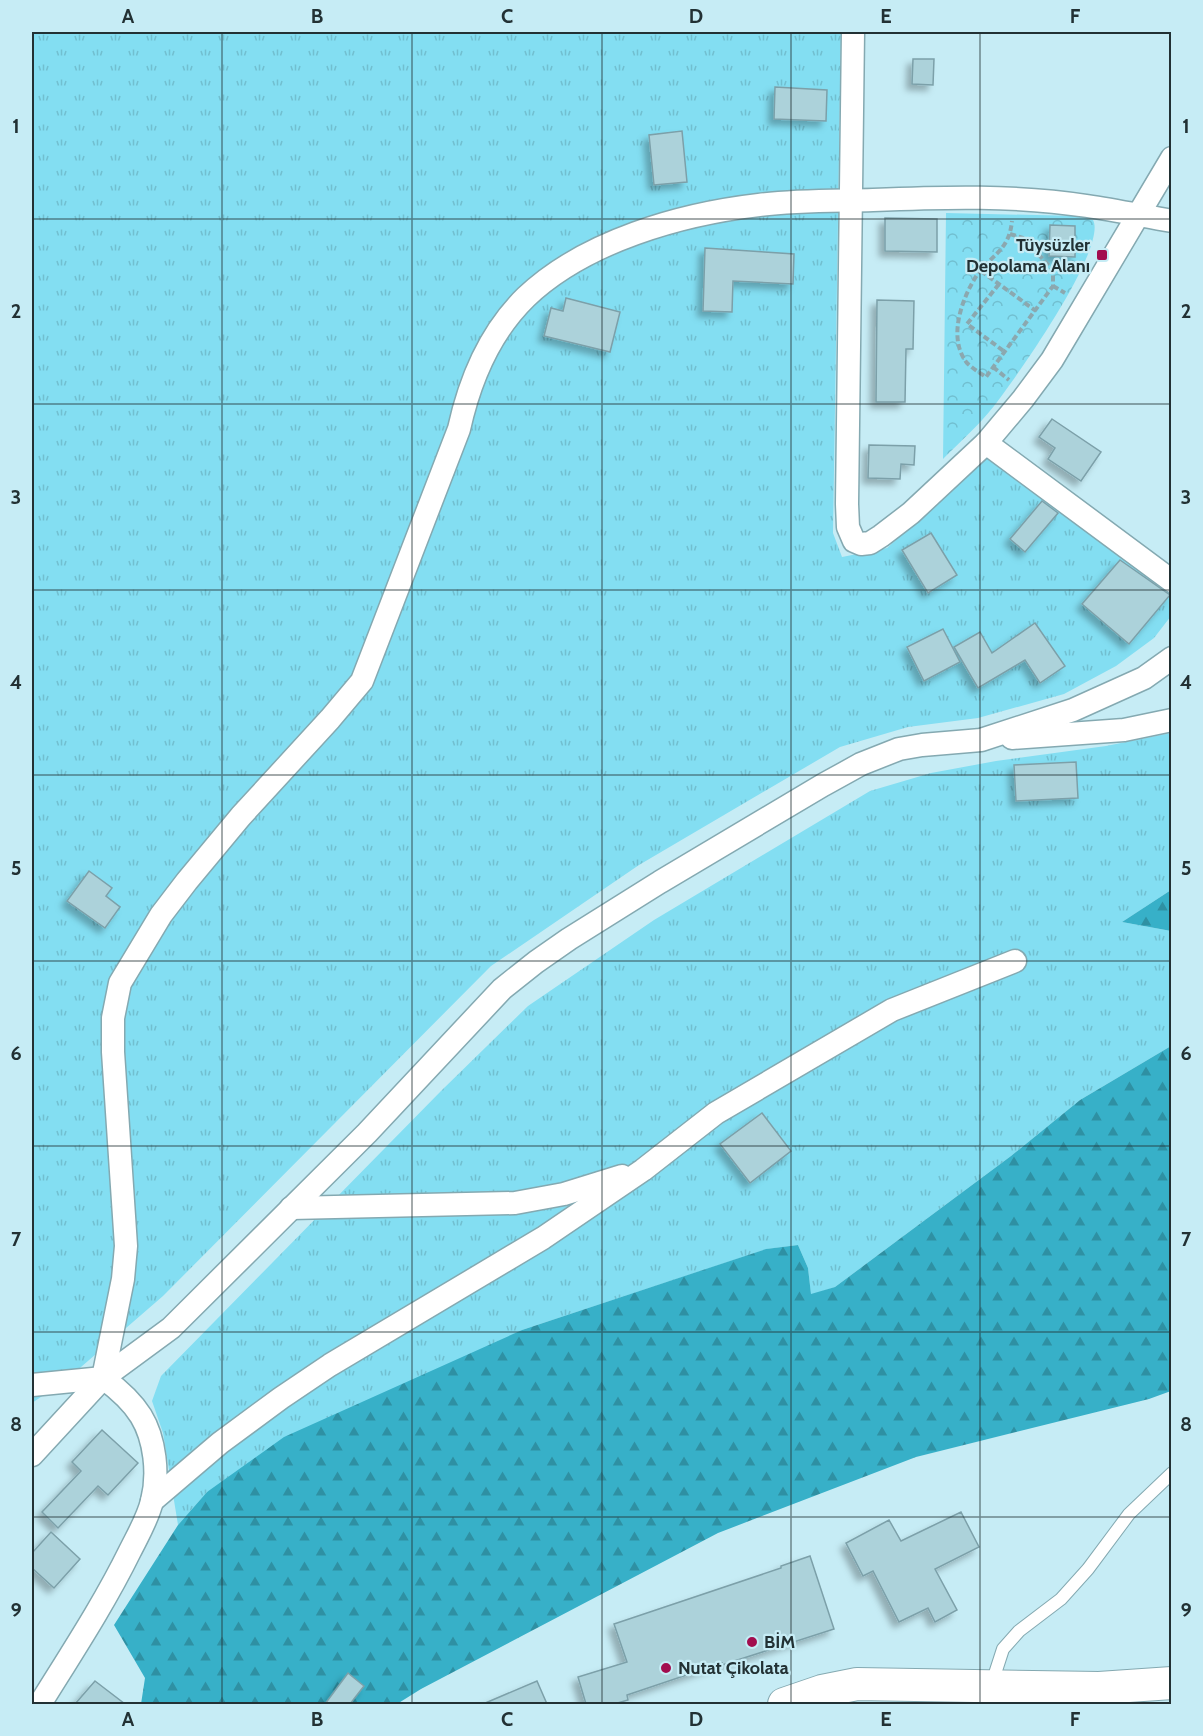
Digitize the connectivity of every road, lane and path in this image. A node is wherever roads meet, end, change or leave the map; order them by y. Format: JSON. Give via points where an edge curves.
{"nodes":[{"id":1,"x":853,"y":32,"type":"edge"},
{"id":2,"x":1172,"y":158,"type":"edge"},
{"id":3,"x":852,"y":200,"type":"junction"},
{"id":4,"x":1013,"y":200,"type":"junction"},
{"id":5,"x":1138,"y":215,"type":"junction"},
{"id":6,"x":1172,"y":221,"type":"edge"},
{"id":7,"x":1010,"y":234,"type":"junction"},
{"id":8,"x":981,"y":270,"type":"junction"},
{"id":9,"x":999,"y":284,"type":"junction"},
{"id":10,"x":1036,"y":312,"type":"junction"},
{"id":11,"x":1005,"y":352,"type":"junction"},
{"id":12,"x":986,"y":443,"type":"junction"},
{"id":13,"x":1172,"y":581,"type":"edge"},
{"id":14,"x":1172,"y":658,"type":"edge"},
{"id":15,"x":1172,"y":720,"type":"edge"},
{"id":16,"x":981,"y":740,"type":"junction"},
{"id":17,"x":1015,"y":961,"type":"dead end"},
{"id":18,"x":643,"y":1170,"type":"junction"},
{"id":19,"x":291,"y":1208,"type":"junction"},
{"id":20,"x":103,"y":1378,"type":"junction"},
{"id":21,"x":32,"y":1385,"type":"edge"},
{"id":22,"x":32,"y":1455,"type":"edge"},
{"id":23,"x":1172,"y":1473,"type":"edge"},
{"id":24,"x":152,"y":1501,"type":"junction"},
{"id":25,"x":1172,"y":1683,"type":"edge"},
{"id":26,"x":990,"y":1687,"type":"junction"},
{"id":27,"x":1068,"y":1696,"type":"edge"},
{"id":28,"x":40,"y":1704,"type":"edge"},
{"id":29,"x":784,"y":1704,"type":"edge"}],
"edges":[{"from":1,"to":3,"type":"street"},
{"from":2,"to":5,"type":"street"},
{"from":3,"to":4,"type":"street"},
{"from":3,"to":12,"type":"street","via":[[847,504],[848,527],[854,541],[870,543],[911,513]]},
{"from":3,"to":20,"type":"street","via":[[762,204],[713,212],[622,240],[580,258],[527,297],[488,347],[476,369],[459,429],[362,681],[187,881],[161,915],[120,983],[113,1052],[126,1246]]},
{"from":4,"to":5,"type":"street"},
{"from":4,"to":7,"type":"path"},
{"from":5,"to":6,"type":"street"},
{"from":5,"to":12,"type":"street","via":[[1052,360]]},
{"from":7,"to":8,"type":"path","via":[[998,254]]},
{"from":7,"to":10,"type":"path","via":[[1023,238],[1053,270],[1053,289]]},
{"from":8,"to":9,"type":"path"},
{"from":8,"to":11,"type":"path","via":[[966,297],[957,336],[968,363],[986,377]]},
{"from":9,"to":10,"type":"path"},
{"from":9,"to":11,"type":"path","via":[[967,324]]},
{"from":10,"to":11,"type":"path"},
{"from":12,"to":13,"type":"street"},
{"from":14,"to":16,"type":"street","via":[[1144,678],[1073,710]]},
{"from":15,"to":16,"type":"street","via":[[1124,730]]},
{"from":16,"to":19,"type":"street","via":[[899,749],[861,764],[561,944],[502,989]]},
{"from":17,"to":18,"type":"street","via":[[892,1010],[717,1113]]},
{"from":18,"to":19,"type":"street","via":[[564,1194],[515,1203]]},
{"from":18,"to":24,"type":"street","via":[[543,1238],[280,1398]]},
{"from":19,"to":20,"type":"street","via":[[171,1328]]},
{"from":20,"to":21,"type":"street"},
{"from":20,"to":22,"type":"street"},
{"from":20,"to":24,"type":"street","via":[[127,1397],[142,1418],[153,1455]]},
{"from":23,"to":26,"type":"lane","via":[[1129,1514],[1061,1599],[1019,1631],[1003,1649]]},
{"from":24,"to":28,"type":"street","via":[[114,1584]]},
{"from":25,"to":27,"type":"main road"},
{"from":26,"to":27,"type":"main road"},
{"from":26,"to":29,"type":"main road","via":[[857,1684]]}]}
